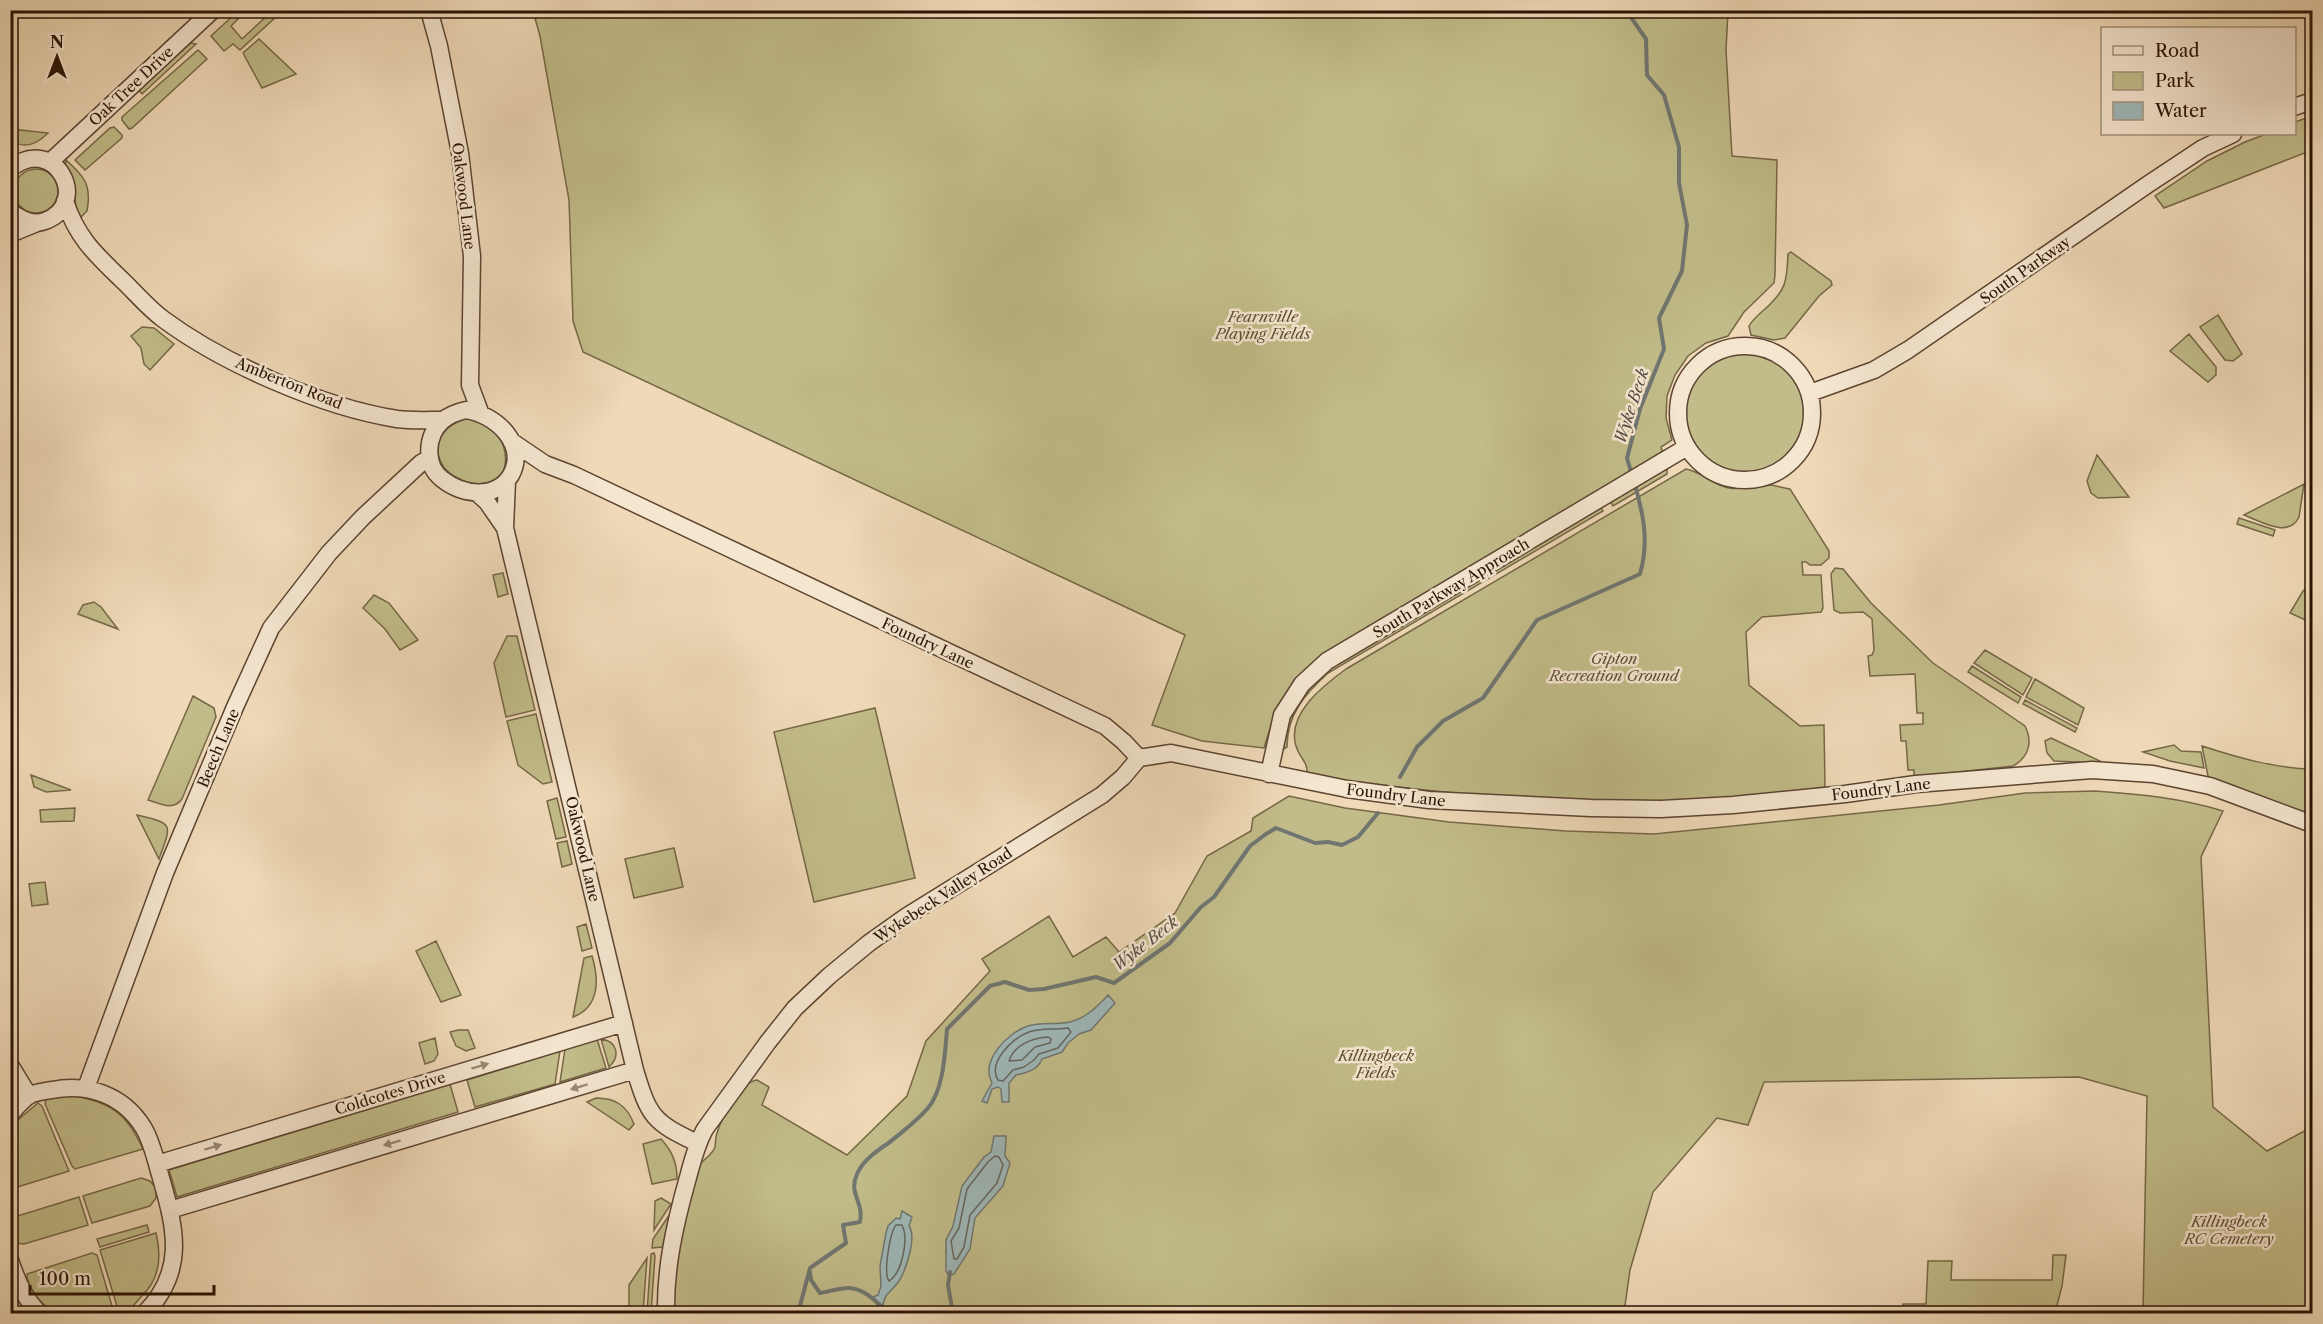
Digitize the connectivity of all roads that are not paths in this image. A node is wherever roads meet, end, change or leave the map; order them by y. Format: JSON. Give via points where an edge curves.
{"nodes":[{"id":1,"x":213,"y":10,"type":"edge"},
{"id":2,"x":429,"y":10,"type":"edge"},
{"id":3,"x":2313,"y":100,"type":"edge"},
{"id":4,"x":2296,"y":107,"type":"edge"},
{"id":5,"x":2231,"y":135,"type":"edge"},
{"id":6,"x":50,"y":162,"type":"junction"},
{"id":7,"x":14,"y":163,"type":"edge"},
{"id":8,"x":65,"y":201,"type":"junction"},
{"id":9,"x":10,"y":211,"type":"edge"},
{"id":10,"x":41,"y":222,"type":"junction"},
{"id":11,"x":10,"y":234,"type":"edge"},
{"id":12,"x":80,"y":237,"type":"junction"},
{"id":13,"x":470,"y":385,"type":"junction"},
{"id":14,"x":1810,"y":393,"type":"junction"},
{"id":15,"x":480,"y":412,"type":"junction"},
{"id":16,"x":448,"y":417,"type":"junction"},
{"id":17,"x":398,"y":419,"type":"junction"},
{"id":18,"x":511,"y":441,"type":"junction"},
{"id":19,"x":1687,"y":447,"type":"junction"},
{"id":20,"x":430,"y":450,"type":"junction"},
{"id":21,"x":545,"y":464,"type":"junction"},
{"id":22,"x":510,"y":477,"type":"junction"},
{"id":23,"x":477,"y":493,"type":"junction"},
{"id":24,"x":505,"y":528,"type":"junction"},
{"id":25,"x":1139,"y":758,"type":"junction"},
{"id":26,"x":1269,"y":774,"type":"junction"},
{"id":27,"x":2313,"y":824,"type":"edge"},
{"id":28,"x":624,"y":1023,"type":"junction"},
{"id":29,"x":10,"y":1065,"type":"edge"},
{"id":30,"x":635,"y":1070,"type":"junction"},
{"id":31,"x":86,"y":1088,"type":"junction"},
{"id":32,"x":29,"y":1096,"type":"junction"},
{"id":33,"x":10,"y":1114,"type":"edge"},
{"id":34,"x":698,"y":1143,"type":"junction"},
{"id":35,"x":157,"y":1164,"type":"junction"},
{"id":36,"x":170,"y":1210,"type":"junction"},
{"id":37,"x":10,"y":1260,"type":"edge"},
{"id":38,"x":40,"y":1314,"type":"edge"},
{"id":39,"x":144,"y":1314,"type":"edge"},
{"id":40,"x":666,"y":1314,"type":"edge"}],
"edges":[{"from":1,"to":6,"type":"street","name":"Oak Tree Drive"},
{"from":2,"to":13,"type":"street","name":"Oakwood Lane","via":[[440,46],[460,153],[471,245]]},
{"from":3,"to":4,"type":"street"},
{"from":5,"to":14,"type":"street","name":"South Parkway","via":[[2154,180],[1908,350],[1874,370]]},
{"from":6,"to":7,"type":"street","via":[[33,158]]},
{"from":6,"to":8,"type":"street","via":[[64,178]]},
{"from":8,"to":10,"type":"street","via":[[54,216]]},
{"from":8,"to":12,"type":"street","name":"Amberton Road"},
{"from":9,"to":10,"type":"street","via":[[27,222]]},
{"from":10,"to":11,"type":"street"},
{"from":10,"to":12,"type":"street","name":"Amberton Road"},
{"from":12,"to":17,"type":"street","name":"Amberton Road","via":[[150,308],[229,359],[326,401]]},
{"from":13,"to":15,"type":"street","name":"Oakwood Lane"},
{"from":13,"to":16,"type":"street","name":"Oakwood Lane"},
{"from":14,"to":19,"type":"street","via":[[1813,414],[1804,446],[1785,468],[1765,478],[1742,481],[1720,476],[1701,464]]},
{"from":14,"to":19,"type":"street","via":[[1792,365],[1768,350],[1740,346],[1710,356],[1694,369],[1680,397],[1679,428]]},
{"from":15,"to":16,"type":"street","via":[[466,410]]},
{"from":15,"to":18,"type":"street","via":[[491,417]]},
{"from":16,"to":17,"type":"street","name":"Amberton Road"},
{"from":16,"to":20,"type":"street","via":[[434,430]]},
{"from":17,"to":20,"type":"street","name":"Amberton Road"},
{"from":18,"to":21,"type":"street","name":"Foundry Lane"},
{"from":18,"to":22,"type":"street","via":[[515,462]]},
{"from":19,"to":26,"type":"street","name":"South Parkway Approach","via":[[1327,661],[1302,684],[1282,715]]},
{"from":20,"to":23,"type":"street","via":[[433,468],[441,478]]},
{"from":20,"to":31,"type":"street","name":"Beech Lane","via":[[329,553],[271,628],[165,873]]},
{"from":21,"to":22,"type":"street","via":[[527,466]]},
{"from":21,"to":25,"type":"street","name":"Foundry Lane","via":[[1105,726]]},
{"from":22,"to":23,"type":"street","via":[[488,492]]},
{"from":22,"to":24,"type":"street","name":"Oakwood Lane","via":[[504,500]]},
{"from":23,"to":24,"type":"street","name":"Oakwood Lane"},
{"from":24,"to":28,"type":"street","name":"Oakwood Lane"},
{"from":25,"to":26,"type":"street","name":"Foundry Lane","via":[[1171,753]]},
{"from":25,"to":34,"type":"street","name":"Wykebeck Valley Road","via":[[1102,795],[907,916],[829,976],[795,1008],[768,1042]]},
{"from":26,"to":27,"type":"street","name":"Foundry Lane","via":[[1430,800],[1661,809],[2092,770],[2153,774],[2210,786]]},
{"from":28,"to":30,"type":"street","name":"Oakwood Lane"},
{"from":35,"to":28,"type":"street","name":"Coldcotes Drive","one_way":true},
{"from":29,"to":32,"type":"street"},
{"from":30,"to":34,"type":"street","name":"Oakwood Lane","via":[[652,1115],[662,1125]]},
{"from":30,"to":36,"type":"street","one_way":true},
{"from":31,"to":32,"type":"street","via":[[67,1087]]},
{"from":31,"to":35,"type":"street","via":[[121,1102],[143,1127]]},
{"from":32,"to":33,"type":"street"},
{"from":34,"to":40,"type":"street","name":"Wykebeck Valley Road","via":[[670,1248]]},
{"from":35,"to":36,"type":"street"},
{"from":36,"to":39,"type":"street","via":[[175,1246],[173,1265],[167,1284]]},
{"from":37,"to":38,"type":"street","via":[[28,1302]]}]}
